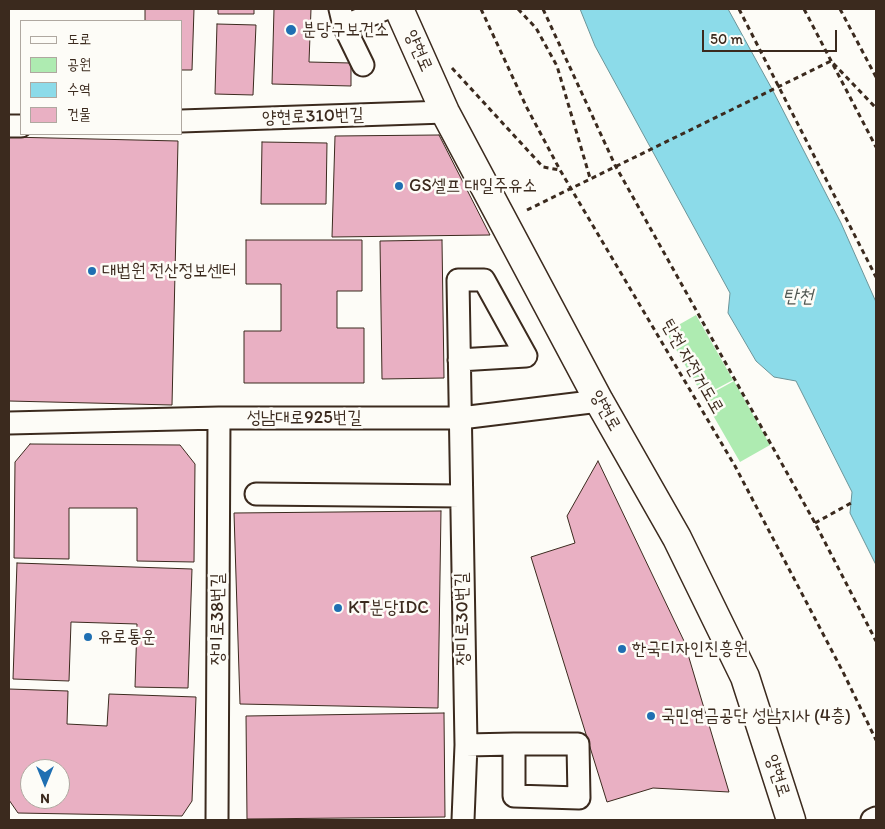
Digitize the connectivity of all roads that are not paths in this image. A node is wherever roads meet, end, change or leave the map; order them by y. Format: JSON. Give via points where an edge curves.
{"nodes":[{"id":1,"x":386,"y":9,"type":"edge"},
{"id":2,"x":399,"y":9,"type":"edge"},
{"id":3,"x":342,"y":17,"type":"edge"},
{"id":4,"x":363,"y":65,"type":"dead end"},
{"id":5,"x":445,"y":112,"type":"junction"},
{"id":6,"x":182,"y":121,"type":"edge"},
{"id":7,"x":459,"y":360,"type":"dead end"},
{"id":8,"x":599,"y":401,"type":"junction"},
{"id":9,"x":219,"y":418,"type":"junction"},
{"id":10,"x":461,"y":418,"type":"junction"},
{"id":11,"x":9,"y":423,"type":"edge"},
{"id":12,"x":256,"y":494,"type":"dead end"},
{"id":13,"x":461,"y":496,"type":"junction"},
{"id":14,"x":514,"y":744,"type":"dead end"},
{"id":15,"x":466,"y":745,"type":"junction"},
{"id":16,"x":876,"y":818,"type":"edge"},
{"id":17,"x":217,"y":820,"type":"edge"},
{"id":18,"x":463,"y":820,"type":"edge"},
{"id":19,"x":791,"y":820,"type":"edge"},
{"id":20,"x":872,"y":820,"type":"edge"}],
"edges":[{"from":1,"to":3,"type":"street"},
{"from":2,"to":5,"type":"main road","name":"양현로"},
{"from":3,"to":4,"type":"street"},
{"from":5,"to":6,"type":"street","name":"양현로310번길"},
{"from":5,"to":8,"type":"main road","name":"양현로"},
{"from":7,"to":10,"type":"street","name":"장미로30번길"},
{"from":8,"to":10,"type":"street","name":"성남대로925번길"},
{"from":8,"to":19,"type":"main road","name":"양현로","via":[[677,538],[745,677]]},
{"from":9,"to":10,"type":"street","name":"성남대로925번길"},
{"from":9,"to":11,"type":"street","name":"성남대로925번길"},
{"from":9,"to":17,"type":"street","name":"장미로38번길"},
{"from":10,"to":13,"type":"street","name":"장미로30번길"},
{"from":12,"to":13,"type":"street"},
{"from":13,"to":15,"type":"street","name":"장미로30번길"},
{"from":14,"to":15,"type":"street"},
{"from":15,"to":18,"type":"street","name":"장미로30번길"},
{"from":16,"to":20,"type":"street"}]}
